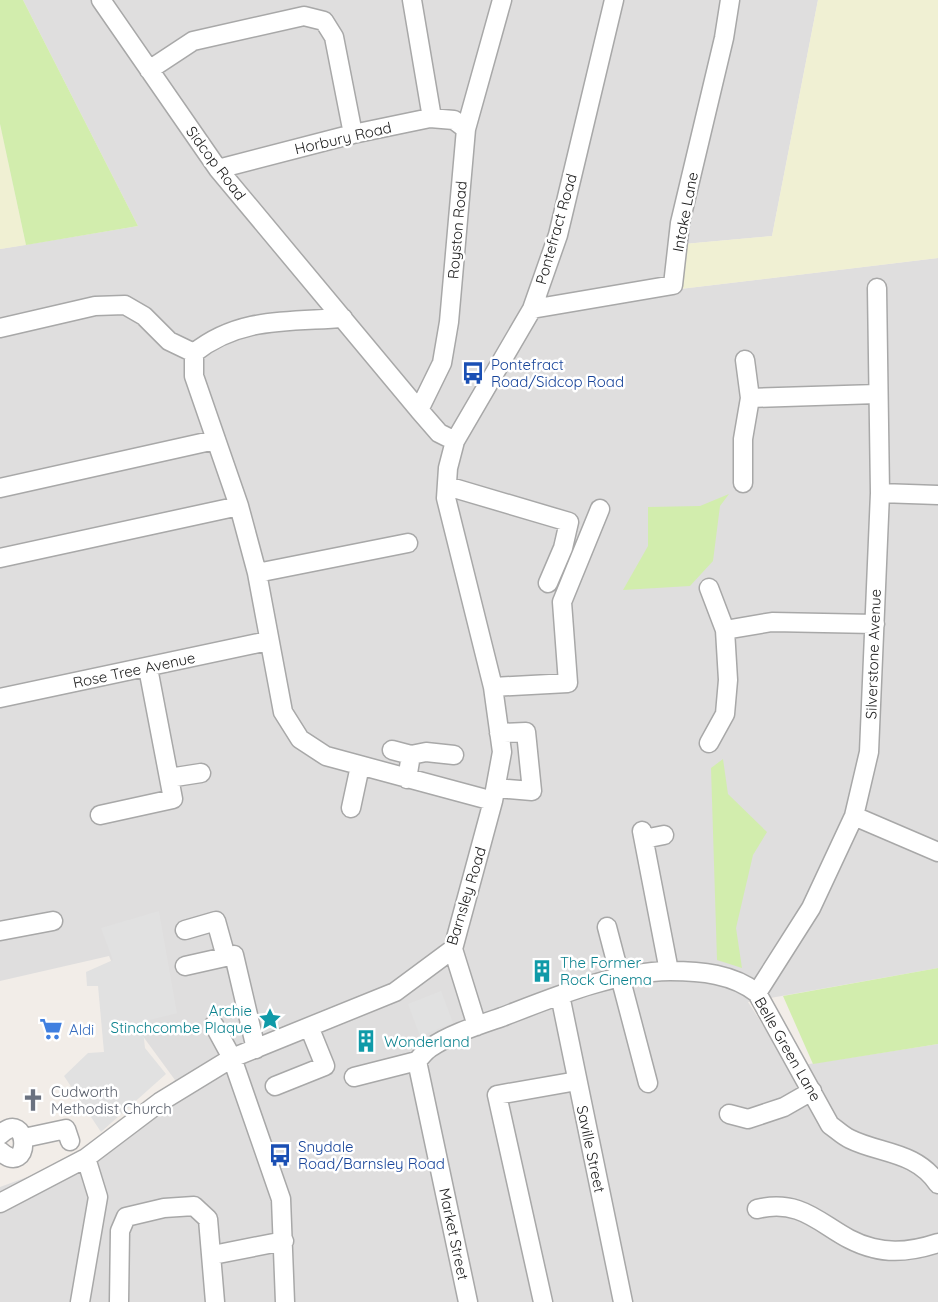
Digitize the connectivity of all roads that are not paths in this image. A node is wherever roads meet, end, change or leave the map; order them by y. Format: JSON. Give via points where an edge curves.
{"nodes":[{"id":1,"x":101,"y":0,"type":"edge"},
{"id":2,"x":412,"y":0,"type":"edge"},
{"id":3,"x":502,"y":0,"type":"edge"},
{"id":4,"x":614,"y":0,"type":"edge"},
{"id":5,"x":730,"y":0,"type":"edge"},
{"id":6,"x":149,"y":70,"type":"junction"},
{"id":7,"x":432,"y":118,"type":"junction"},
{"id":8,"x":466,"y":129,"type":"junction"},
{"id":9,"x":353,"y":134,"type":"junction"},
{"id":10,"x":218,"y":169,"type":"junction"},
{"id":11,"x":877,"y":288,"type":"dead end"},
{"id":12,"x":532,"y":309,"type":"junction"},
{"id":13,"x":343,"y":318,"type":"junction"},
{"id":14,"x":0,"y":328,"type":"edge"},
{"id":15,"x":194,"y":353,"type":"junction"},
{"id":16,"x":745,"y":360,"type":"dead end"},
{"id":17,"x":877,"y":394,"type":"junction"},
{"id":18,"x":750,"y":399,"type":"junction"},
{"id":19,"x":419,"y":410,"type":"junction"},
{"id":20,"x":214,"y":440,"type":"junction"},
{"id":21,"x":455,"y":441,"type":"junction"},
{"id":22,"x":743,"y":483,"type":"dead end"},
{"id":23,"x":447,"y":486,"type":"junction"},
{"id":24,"x":0,"y":488,"type":"edge"},
{"id":25,"x":880,"y":493,"type":"junction"},
{"id":26,"x":938,"y":495,"type":"edge"},
{"id":27,"x":239,"y":506,"type":"junction"},
{"id":28,"x":600,"y":510,"type":"dead end"},
{"id":29,"x":408,"y":543,"type":"dead end"},
{"id":30,"x":0,"y":558,"type":"edge"},
{"id":31,"x":257,"y":573,"type":"junction"},
{"id":32,"x":548,"y":583,"type":"dead end"},
{"id":33,"x":709,"y":588,"type":"dead end"},
{"id":34,"x":874,"y":624,"type":"junction"},
{"id":35,"x":725,"y":630,"type":"junction"},
{"id":36,"x":268,"y":641,"type":"junction"},
{"id":37,"x":148,"y":668,"type":"junction"},
{"id":38,"x":493,"y":687,"type":"junction"},
{"id":39,"x":0,"y":698,"type":"edge"},
{"id":40,"x":499,"y":733,"type":"junction"},
{"id":41,"x":709,"y":743,"type":"dead end"},
{"id":42,"x":392,"y":750,"type":"dead end"},
{"id":43,"x":411,"y":755,"type":"junction"},
{"id":44,"x":454,"y":755,"type":"dead end"},
{"id":45,"x":360,"y":766,"type":"junction"},
{"id":46,"x":201,"y":773,"type":"dead end"},
{"id":47,"x":169,"y":778,"type":"junction"},
{"id":48,"x":407,"y":779,"type":"junction"},
{"id":49,"x":495,"y":795,"type":"junction"},
{"id":50,"x":351,"y":808,"type":"dead end"},
{"id":51,"x":100,"y":814,"type":"dead end"},
{"id":52,"x":854,"y":816,"type":"junction"},
{"id":53,"x":664,"y":835,"type":"dead end"},
{"id":54,"x":938,"y":852,"type":"edge"},
{"id":55,"x":53,"y":921,"type":"dead end"},
{"id":56,"x":607,"y":927,"type":"dead end"},
{"id":57,"x":185,"y":930,"type":"dead end"},
{"id":58,"x":0,"y":931,"type":"edge"},
{"id":59,"x":453,"y":949,"type":"junction"},
{"id":60,"x":226,"y":957,"type":"junction"},
{"id":61,"x":185,"y":966,"type":"dead end"},
{"id":62,"x":669,"y":971,"type":"junction"},
{"id":63,"x":622,"y":978,"type":"junction"},
{"id":64,"x":757,"y":993,"type":"junction"},
{"id":65,"x":560,"y":995,"type":"junction"},
{"id":66,"x":214,"y":1025,"type":"dead end"},
{"id":67,"x":477,"y":1026,"type":"junction"},
{"id":68,"x":309,"y":1029,"type":"junction"},
{"id":69,"x":256,"y":1049,"type":"junction"},
{"id":70,"x":232,"y":1058,"type":"junction"},
{"id":71,"x":417,"y":1061,"type":"junction"},
{"id":72,"x":354,"y":1077,"type":"dead end"},
{"id":73,"x":577,"y":1081,"type":"junction"},
{"id":74,"x":648,"y":1083,"type":"dead end"},
{"id":75,"x":275,"y":1086,"type":"dead end"},
{"id":76,"x":812,"y":1091,"type":"junction"},
{"id":77,"x":729,"y":1114,"type":"dead end"},
{"id":78,"x":0,"y":1135,"type":"edge"},
{"id":79,"x":24,"y":1138,"type":"junction"},
{"id":80,"x":70,"y":1141,"type":"dead end"},
{"id":81,"x":0,"y":1151,"type":"edge"},
{"id":82,"x":86,"y":1158,"type":"junction"},
{"id":83,"x":938,"y":1184,"type":"edge"},
{"id":84,"x":0,"y":1203,"type":"edge"},
{"id":85,"x":758,"y":1209,"type":"dead end"},
{"id":86,"x":284,"y":1241,"type":"junction"},
{"id":87,"x":938,"y":1243,"type":"edge"},
{"id":88,"x":213,"y":1255,"type":"junction"},
{"id":89,"x":80,"y":1302,"type":"edge"},
{"id":90,"x":119,"y":1302,"type":"edge"},
{"id":91,"x":215,"y":1302,"type":"edge"},
{"id":92,"x":285,"y":1302,"type":"edge"},
{"id":93,"x":468,"y":1302,"type":"edge"},
{"id":94,"x":543,"y":1302,"type":"edge"},
{"id":95,"x":623,"y":1302,"type":"edge"}],
"edges":[{"from":1,"to":6,"type":"street","name":"Sidcop Road"},
{"from":2,"to":7,"type":"street"},
{"from":3,"to":8,"type":"street","name":"Royston Road"},
{"from":4,"to":12,"type":"street","name":"Pontefract Road","via":[[558,235]]},
{"from":5,"to":12,"type":"street","name":"Intake Lane","via":[[680,223],[673,285]]},
{"from":6,"to":9,"type":"street","via":[[193,41],[304,16],[324,21],[334,37]]},
{"from":6,"to":10,"type":"street","name":"Sidcop Road"},
{"from":7,"to":8,"type":"street","name":"Horbury Road","via":[[454,120]]},
{"from":7,"to":9,"type":"street","name":"Horbury Road"},
{"from":8,"to":19,"type":"street","name":"Royston Road","via":[[449,322],[442,363]]},
{"from":9,"to":10,"type":"street","name":"Horbury Road"},
{"from":10,"to":13,"type":"street","name":"Sidcop Road"},
{"from":11,"to":17,"type":"street","name":"Silverstone Avenue"},
{"from":12,"to":21,"type":"street","name":"Pontefract Road"},
{"from":13,"to":15,"type":"street","via":[[252,324],[215,337]]},
{"from":13,"to":19,"type":"street","name":"Sidcop Road"},
{"from":14,"to":15,"type":"street","via":[[95,306],[126,305],[144,316],[169,341]]},
{"from":15,"to":20,"type":"street","via":[[194,376]]},
{"from":16,"to":18,"type":"street"},
{"from":17,"to":18,"type":"street"},
{"from":17,"to":25,"type":"street","name":"Silverstone Avenue"},
{"from":18,"to":22,"type":"street","via":[[743,439]]},
{"from":19,"to":21,"type":"street","via":[[439,433]]},
{"from":20,"to":24,"type":"street"},
{"from":20,"to":27,"type":"street"},
{"from":21,"to":23,"type":"street","name":"Barnsley Road"},
{"from":23,"to":32,"type":"street","via":[[569,522]]},
{"from":23,"to":38,"type":"street","name":"Barnsley Road","via":[[446,498]]},
{"from":25,"to":26,"type":"street"},
{"from":25,"to":34,"type":"street","name":"Silverstone Avenue"},
{"from":27,"to":30,"type":"street"},
{"from":27,"to":31,"type":"street"},
{"from":28,"to":38,"type":"street","via":[[562,602],[569,687]]},
{"from":29,"to":31,"type":"street"},
{"from":31,"to":36,"type":"street"},
{"from":33,"to":35,"type":"street"},
{"from":34,"to":35,"type":"street","via":[[772,622]]},
{"from":34,"to":52,"type":"street","name":"Silverstone Avenue","via":[[869,752]]},
{"from":35,"to":41,"type":"street","via":[[725,714]]},
{"from":36,"to":37,"type":"street","name":"Rose Tree Avenue"},
{"from":36,"to":45,"type":"street","via":[[283,712],[300,739],[326,756]]},
{"from":37,"to":39,"type":"street","name":"Rose Tree Avenue"},
{"from":37,"to":47,"type":"street"},
{"from":38,"to":40,"type":"street","name":"Barnsley Road"},
{"from":40,"to":49,"type":"street","name":"Barnsley Road","via":[[502,752]]},
{"from":40,"to":49,"type":"street","via":[[526,732],[532,791]]},
{"from":42,"to":43,"type":"street"},
{"from":43,"to":44,"type":"street","via":[[430,745]]},
{"from":43,"to":48,"type":"street"},
{"from":45,"to":48,"type":"street"},
{"from":45,"to":50,"type":"street"},
{"from":46,"to":47,"type":"street"},
{"from":47,"to":51,"type":"street","via":[[173,799]]},
{"from":48,"to":49,"type":"street"},
{"from":49,"to":59,"type":"street","name":"Barnsley Road"},
{"from":52,"to":54,"type":"street"},
{"from":52,"to":64,"type":"street","name":"Silverstone Avenue","via":[[811,908]]},
{"from":53,"to":62,"type":"street","via":[[643,835]]},
{"from":55,"to":58,"type":"street"},
{"from":56,"to":63,"type":"street"},
{"from":57,"to":60,"type":"street","via":[[216,921]]},
{"from":59,"to":67,"type":"street"},
{"from":59,"to":68,"type":"street","name":"Barnsley Road","via":[[395,992]]},
{"from":60,"to":61,"type":"street"},
{"from":60,"to":69,"type":"street","via":[[234,955]]},
{"from":62,"to":63,"type":"street","name":"Belle Green Lane"},
{"from":62,"to":64,"type":"street","name":"Belle Green Lane","via":[[742,981]]},
{"from":63,"to":65,"type":"street","name":"Belle Green Lane"},
{"from":63,"to":74,"type":"street"},
{"from":64,"to":76,"type":"street","name":"Belle Green Lane"},
{"from":65,"to":67,"type":"street","name":"Belle Green Lane"},
{"from":65,"to":73,"type":"street","name":"Saville Street"},
{"from":66,"to":70,"type":"street"},
{"from":67,"to":71,"type":"street","name":"Belle Green Lane","via":[[430,1048]]},
{"from":68,"to":69,"type":"street","name":"Barnsley Road"},
{"from":68,"to":75,"type":"street","via":[[325,1066]]},
{"from":69,"to":70,"type":"street","name":"Barnsley Road"},
{"from":70,"to":82,"type":"street","name":"Barnsley Road","via":[[160,1102]]},
{"from":70,"to":86,"type":"street","via":[[281,1199]]},
{"from":71,"to":72,"type":"street"},
{"from":71,"to":93,"type":"street","name":"Market Street"},
{"from":73,"to":94,"type":"street","via":[[497,1095]]},
{"from":73,"to":95,"type":"street","name":"Saville Street"},
{"from":76,"to":77,"type":"street","via":[[784,1107],[748,1119]]},
{"from":76,"to":83,"type":"street","name":"Belle Green Lane","via":[[830,1125],[850,1139],[914,1162]]},
{"from":78,"to":79,"type":"street","via":[[5,1130],[14,1130]]},
{"from":79,"to":80,"type":"street","via":[[66,1129]]},
{"from":79,"to":81,"type":"street","via":[[24,1148],[18,1155],[9,1157]]},
{"from":82,"to":84,"type":"street","name":"Barnsley Road"},
{"from":82,"to":89,"type":"street","via":[[98,1197]]},
{"from":85,"to":87,"type":"street","via":[[776,1204],[795,1207],[872,1248],[897,1251]]},
{"from":86,"to":88,"type":"street"},
{"from":86,"to":92,"type":"street"},
{"from":88,"to":90,"type":"street","via":[[208,1219],[195,1206],[126,1217],[120,1231]]},
{"from":88,"to":91,"type":"street"}]}
